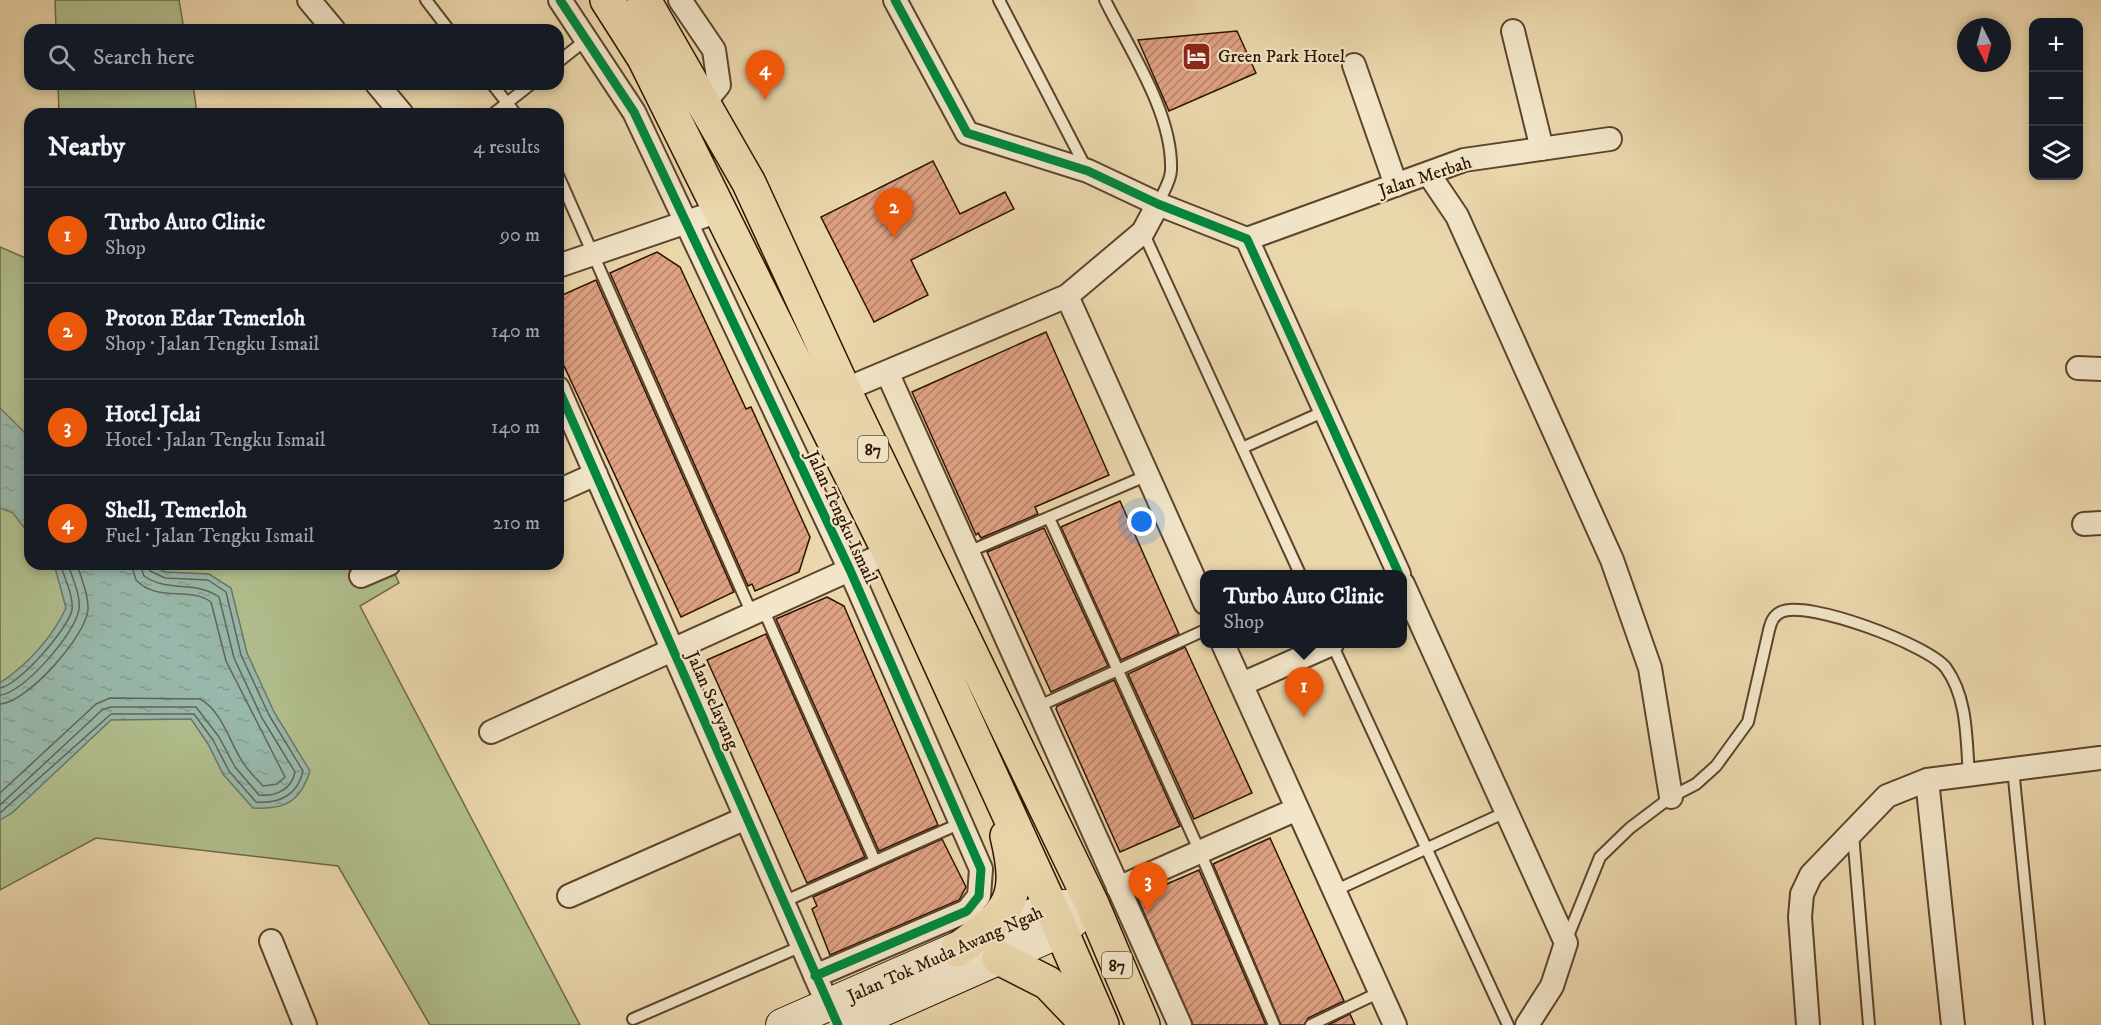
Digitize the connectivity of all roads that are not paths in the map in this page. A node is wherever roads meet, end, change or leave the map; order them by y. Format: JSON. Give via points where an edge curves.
{"nodes":[{"id":1,"x":426,"y":0,"type":"edge"},
{"id":2,"x":560,"y":0,"type":"edge"},
{"id":3,"x":607,"y":0,"type":"edge"},
{"id":4,"x":644,"y":0,"type":"edge"},
{"id":5,"x":680,"y":0,"type":"edge"},
{"id":6,"x":895,"y":0,"type":"edge"},
{"id":7,"x":999,"y":0,"type":"edge"},
{"id":8,"x":1104,"y":0,"type":"edge"},
{"id":9,"x":318,"y":3,"type":"edge"},
{"id":10,"x":330,"y":24,"type":"edge"},
{"id":11,"x":444,"y":24,"type":"edge"},
{"id":12,"x":1513,"y":31,"type":"dead end"},
{"id":13,"x":588,"y":39,"type":"junction"},
{"id":14,"x":564,"y":57,"type":"edge"},
{"id":15,"x":1354,"y":65,"type":"dead end"},
{"id":16,"x":382,"y":90,"type":"edge"},
{"id":17,"x":497,"y":90,"type":"edge"},
{"id":18,"x":523,"y":90,"type":"edge"},
{"id":19,"x":705,"y":102,"type":"junction"},
{"id":20,"x":507,"y":103,"type":"junction"},
{"id":21,"x":397,"y":108,"type":"edge"},
{"id":22,"x":501,"y":108,"type":"edge"},
{"id":23,"x":511,"y":108,"type":"edge"},
{"id":24,"x":1610,"y":139,"type":"dead end"},
{"id":25,"x":1542,"y":149,"type":"junction"},
{"id":26,"x":1088,"y":171,"type":"junction"},
{"id":27,"x":1428,"y":173,"type":"junction"},
{"id":28,"x":1396,"y":185,"type":"junction"},
{"id":29,"x":564,"y":188,"type":"edge"},
{"id":30,"x":1158,"y":204,"type":"junction"},
{"id":31,"x":719,"y":211,"type":"junction"},
{"id":32,"x":684,"y":223,"type":"junction"},
{"id":33,"x":1143,"y":232,"type":"junction"},
{"id":34,"x":1247,"y":238,"type":"junction"},
{"id":35,"x":594,"y":254,"type":"junction"},
{"id":36,"x":564,"y":264,"type":"edge"},
{"id":37,"x":1067,"y":296,"type":"junction"},
{"id":38,"x":2078,"y":368,"type":"dead end"},
{"id":39,"x":2101,"y":369,"type":"edge"},
{"id":40,"x":887,"y":372,"type":"junction"},
{"id":41,"x":844,"y":390,"type":"junction"},
{"id":42,"x":564,"y":404,"type":"edge"},
{"id":43,"x":1325,"y":411,"type":"junction"},
{"id":44,"x":1242,"y":448,"type":"junction"},
{"id":45,"x":596,"y":474,"type":"junction"},
{"id":46,"x":1148,"y":475,"type":"junction"},
{"id":47,"x":564,"y":488,"type":"edge"},
{"id":48,"x":1049,"y":518,"type":"junction"},
{"id":49,"x":889,"y":552,"type":"junction"},
{"id":50,"x":968,"y":552,"type":"junction"},
{"id":51,"x":375,"y":570,"type":"edge"},
{"id":52,"x":850,"y":570,"type":"junction"},
{"id":53,"x":1298,"y":570,"type":"edge"},
{"id":54,"x":1397,"y":570,"type":"edge"},
{"id":55,"x":361,"y":576,"type":"dead end"},
{"id":56,"x":1200,"y":592,"type":"edge"},
{"id":57,"x":1408,"y":609,"type":"edge"},
{"id":58,"x":757,"y":611,"type":"junction"},
{"id":59,"x":1200,"y":632,"type":"edge"},
{"id":60,"x":1225,"y":648,"type":"edge"},
{"id":61,"x":1323,"y":648,"type":"edge"},
{"id":62,"x":1334,"y":648,"type":"edge"},
{"id":63,"x":673,"y":650,"type":"junction"},
{"id":64,"x":1117,"y":670,"type":"junction"},
{"id":65,"x":1242,"y":684,"type":"junction"},
{"id":66,"x":988,"y":686,"type":"junction"},
{"id":67,"x":958,"y":702,"type":"junction"},
{"id":68,"x":1037,"y":707,"type":"junction"},
{"id":69,"x":491,"y":732,"type":"dead end"},
{"id":70,"x":2101,"y":762,"type":"edge"},
{"id":71,"x":2013,"y":769,"type":"junction"},
{"id":72,"x":1969,"y":775,"type":"junction"},
{"id":73,"x":993,"y":778,"type":"junction"},
{"id":74,"x":1927,"y":780,"type":"junction"},
{"id":75,"x":1671,"y":797,"type":"junction"},
{"id":76,"x":1297,"y":809,"type":"junction"},
{"id":77,"x":1506,"y":812,"type":"junction"},
{"id":78,"x":746,"y":818,"type":"junction"},
{"id":79,"x":961,"y":823,"type":"junction"},
{"id":80,"x":1852,"y":830,"type":"junction"},
{"id":81,"x":1426,"y":849,"type":"junction"},
{"id":82,"x":1200,"y":852,"type":"junction"},
{"id":83,"x":875,"y":861,"type":"junction"},
{"id":84,"x":1334,"y":891,"type":"junction"},
{"id":85,"x":569,"y":896,"type":"dead end"},
{"id":86,"x":1105,"y":896,"type":"junction"},
{"id":87,"x":783,"y":902,"type":"junction"},
{"id":88,"x":1056,"y":919,"type":"junction"},
{"id":89,"x":271,"y":941,"type":"dead end"},
{"id":90,"x":1566,"y":943,"type":"junction"},
{"id":91,"x":802,"y":946,"type":"junction"},
{"id":92,"x":957,"y":950,"type":"junction"},
{"id":93,"x":999,"y":958,"type":"junction"},
{"id":94,"x":816,"y":976,"type":"junction"},
{"id":95,"x":1380,"y":992,"type":"junction"},
{"id":96,"x":838,"y":1018,"type":"edge"},
{"id":97,"x":633,"y":1019,"type":"dead end"},
{"id":98,"x":1090,"y":1024,"type":"edge"},
{"id":99,"x":305,"y":1025,"type":"edge"},
{"id":100,"x":782,"y":1025,"type":"edge"},
{"id":101,"x":1143,"y":1025,"type":"edge"},
{"id":102,"x":1180,"y":1025,"type":"edge"},
{"id":103,"x":1274,"y":1025,"type":"edge"},
{"id":104,"x":1311,"y":1025,"type":"edge"},
{"id":105,"x":1395,"y":1025,"type":"edge"},
{"id":106,"x":1508,"y":1025,"type":"edge"},
{"id":107,"x":1527,"y":1025,"type":"edge"},
{"id":108,"x":1808,"y":1025,"type":"edge"},
{"id":109,"x":1869,"y":1025,"type":"edge"},
{"id":110,"x":1953,"y":1025,"type":"edge"},
{"id":111,"x":2039,"y":1025,"type":"edge"}],
"edges":[{"from":1,"to":11,"type":"lane"},
{"from":2,"to":13,"type":"street","name":"Jalan Tengku Ismail"},
{"from":3,"to":31,"type":"main road","name":"Jalan Tengku Ismail","number":"87","via":[[644,58]]},
{"from":4,"to":19,"type":"main road","number":"87"},
{"from":5,"to":19,"type":"street","via":[[714,50],[719,85]]},
{"from":6,"to":26,"type":"street","via":[[966,133]]},
{"from":7,"to":26,"type":"lane"},
{"from":8,"to":30,"type":"lane","via":[[1161,113],[1171,172]]},
{"from":9,"to":10,"type":"street"},
{"from":12,"to":25,"type":"street"},
{"from":13,"to":14,"type":"lane"},
{"from":13,"to":32,"type":"street","name":"Jalan Tengku Ismail","via":[[634,112]]},
{"from":15,"to":28,"type":"street"},
{"from":16,"to":21,"type":"street"},
{"from":17,"to":20,"type":"lane"},
{"from":18,"to":20,"type":"lane"},
{"from":19,"to":41,"type":"main road","number":"87","via":[[749,183]]},
{"from":20,"to":22,"type":"lane"},
{"from":20,"to":23,"type":"lane"},
{"from":24,"to":25,"type":"street","name":"Jalan Merbah"},
{"from":25,"to":27,"type":"street","name":"Jalan Merbah","via":[[1464,160]]},
{"from":26,"to":30,"type":"street"},
{"from":27,"to":28,"type":"street","name":"Jalan Merbah"},
{"from":27,"to":75,"type":"street","via":[[1457,216],[1612,560],[1650,668]]},
{"from":28,"to":34,"type":"street","name":"Jalan Merbah"},
{"from":29,"to":35,"type":"lane"},
{"from":30,"to":33,"type":"street"},
{"from":30,"to":34,"type":"street"},
{"from":31,"to":32,"type":"street"},
{"from":31,"to":49,"type":"main road","name":"Jalan Tengku Ismail","number":"87"},
{"from":32,"to":35,"type":"street"},
{"from":32,"to":52,"type":"street","name":"Jalan Tengku Ismail"},
{"from":33,"to":37,"type":"street"},
{"from":33,"to":44,"type":"lane"},
{"from":34,"to":43,"type":"street"},
{"from":35,"to":36,"type":"street"},
{"from":35,"to":58,"type":"lane"},
{"from":37,"to":40,"type":"street"},
{"from":37,"to":46,"type":"street"},
{"from":38,"to":39,"type":"street"},
{"from":40,"to":41,"type":"street"},
{"from":40,"to":50,"type":"street"},
{"from":41,"to":66,"type":"main road","number":"87"},
{"from":42,"to":45,"type":"street","name":"Jalan Selayang"},
{"from":43,"to":44,"type":"lane"},
{"from":43,"to":54,"type":"street"},
{"from":44,"to":53,"type":"lane"},
{"from":45,"to":47,"type":"street"},
{"from":45,"to":63,"type":"street","name":"Jalan Selayang"},
{"from":46,"to":48,"type":"lane"},
{"from":46,"to":56,"type":"street"},
{"from":48,"to":50,"type":"lane"},
{"from":48,"to":64,"type":"lane"},
{"from":49,"to":52,"type":"street"},
{"from":49,"to":67,"type":"main road","name":"Jalan Tengku Ismail","number":"87"},
{"from":50,"to":68,"type":"street"},
{"from":51,"to":55,"type":"street"},
{"from":52,"to":58,"type":"street"},
{"from":52,"to":79,"type":"street","name":"Jalan Tengku Ismail"},
{"from":57,"to":77,"type":"street"},
{"from":58,"to":63,"type":"street"},
{"from":58,"to":83,"type":"lane"},
{"from":59,"to":64,"type":"lane"},
{"from":60,"to":65,"type":"street"},
{"from":61,"to":65,"type":"street"},
{"from":62,"to":81,"type":"lane"},
{"from":63,"to":69,"type":"street"},
{"from":63,"to":78,"type":"street","name":"Jalan Selayang"},
{"from":64,"to":68,"type":"lane"},
{"from":64,"to":82,"type":"lane"},
{"from":65,"to":76,"type":"street"},
{"from":66,"to":67,"type":"main road"},
{"from":66,"to":86,"type":"main road","number":"87"},
{"from":67,"to":73,"type":"main road","name":"Jalan Tengku Ismail","number":"87"},
{"from":68,"to":86,"type":"street"},
{"from":70,"to":71,"type":"street"},
{"from":71,"to":72,"type":"street"},
{"from":71,"to":111,"type":"lane"},
{"from":72,"to":74,"type":"street"},
{"from":72,"to":75,"type":"lane","via":[[1964,710],[1958,688],[1945,666],[1901,638],[1808,609],[1782,610],[1773,618],[1769,630],[1748,722],[1716,766],[1696,784]]},
{"from":73,"to":88,"type":"main road","name":"Jalan Tengku Ismail","number":"87"},
{"from":73,"to":92,"type":"main road","via":[[1014,867],[1009,902],[998,919]]},
{"from":74,"to":80,"type":"street","via":[[1887,796]]},
{"from":74,"to":110,"type":"street"},
{"from":75,"to":90,"type":"lane","via":[[1600,857]]},
{"from":76,"to":82,"type":"street"},
{"from":76,"to":84,"type":"street"},
{"from":77,"to":81,"type":"lane"},
{"from":77,"to":90,"type":"street"},
{"from":78,"to":85,"type":"street"},
{"from":78,"to":87,"type":"street","name":"Jalan Selayang"},
{"from":79,"to":83,"type":"lane"},
{"from":79,"to":94,"type":"street","name":"Jalan Tengku Ismail","via":[[981,869],[979,896],[967,911]]},
{"from":80,"to":108,"type":"street","via":[[1811,875],[1802,894],[1800,917]]},
{"from":80,"to":109,"type":"lane"},
{"from":81,"to":84,"type":"lane"},
{"from":81,"to":106,"type":"lane"},
{"from":82,"to":86,"type":"street"},
{"from":82,"to":103,"type":"lane"},
{"from":83,"to":87,"type":"lane"},
{"from":84,"to":95,"type":"street"},
{"from":86,"to":88,"type":"main road","name":"Jalan Tok Muda Awang Ngah"},
{"from":86,"to":101,"type":"main road","number":"87"},
{"from":86,"to":102,"type":"street"},
{"from":87,"to":91,"type":"street","name":"Jalan Selayang"},
{"from":88,"to":92,"type":"main road","name":"Jalan Tok Muda Awang Ngah"},
{"from":88,"to":93,"type":"main road","name":"Jalan Tok Muda Awang Ngah"},
{"from":88,"to":98,"type":"main road","name":"Jalan Tengku Ismail","number":"87"},
{"from":89,"to":99,"type":"street"},
{"from":90,"to":107,"type":"street","via":[[1552,986]]},
{"from":91,"to":94,"type":"street","name":"Jalan Selayang"},
{"from":91,"to":97,"type":"lane"},
{"from":92,"to":96,"type":"main road","name":"Jalan Tok Muda Awang Ngah"},
{"from":93,"to":96,"type":"main road","name":"Jalan Tok Muda Awang Ngah"},
{"from":93,"to":98,"type":"main road","via":[[1048,983]]},
{"from":94,"to":96,"type":"street","name":"Jalan Selayang"},
{"from":95,"to":104,"type":"lane"},
{"from":95,"to":105,"type":"street"},
{"from":96,"to":100,"type":"main road","name":"Jalan Tok Muda Awang Ngah"}]}
